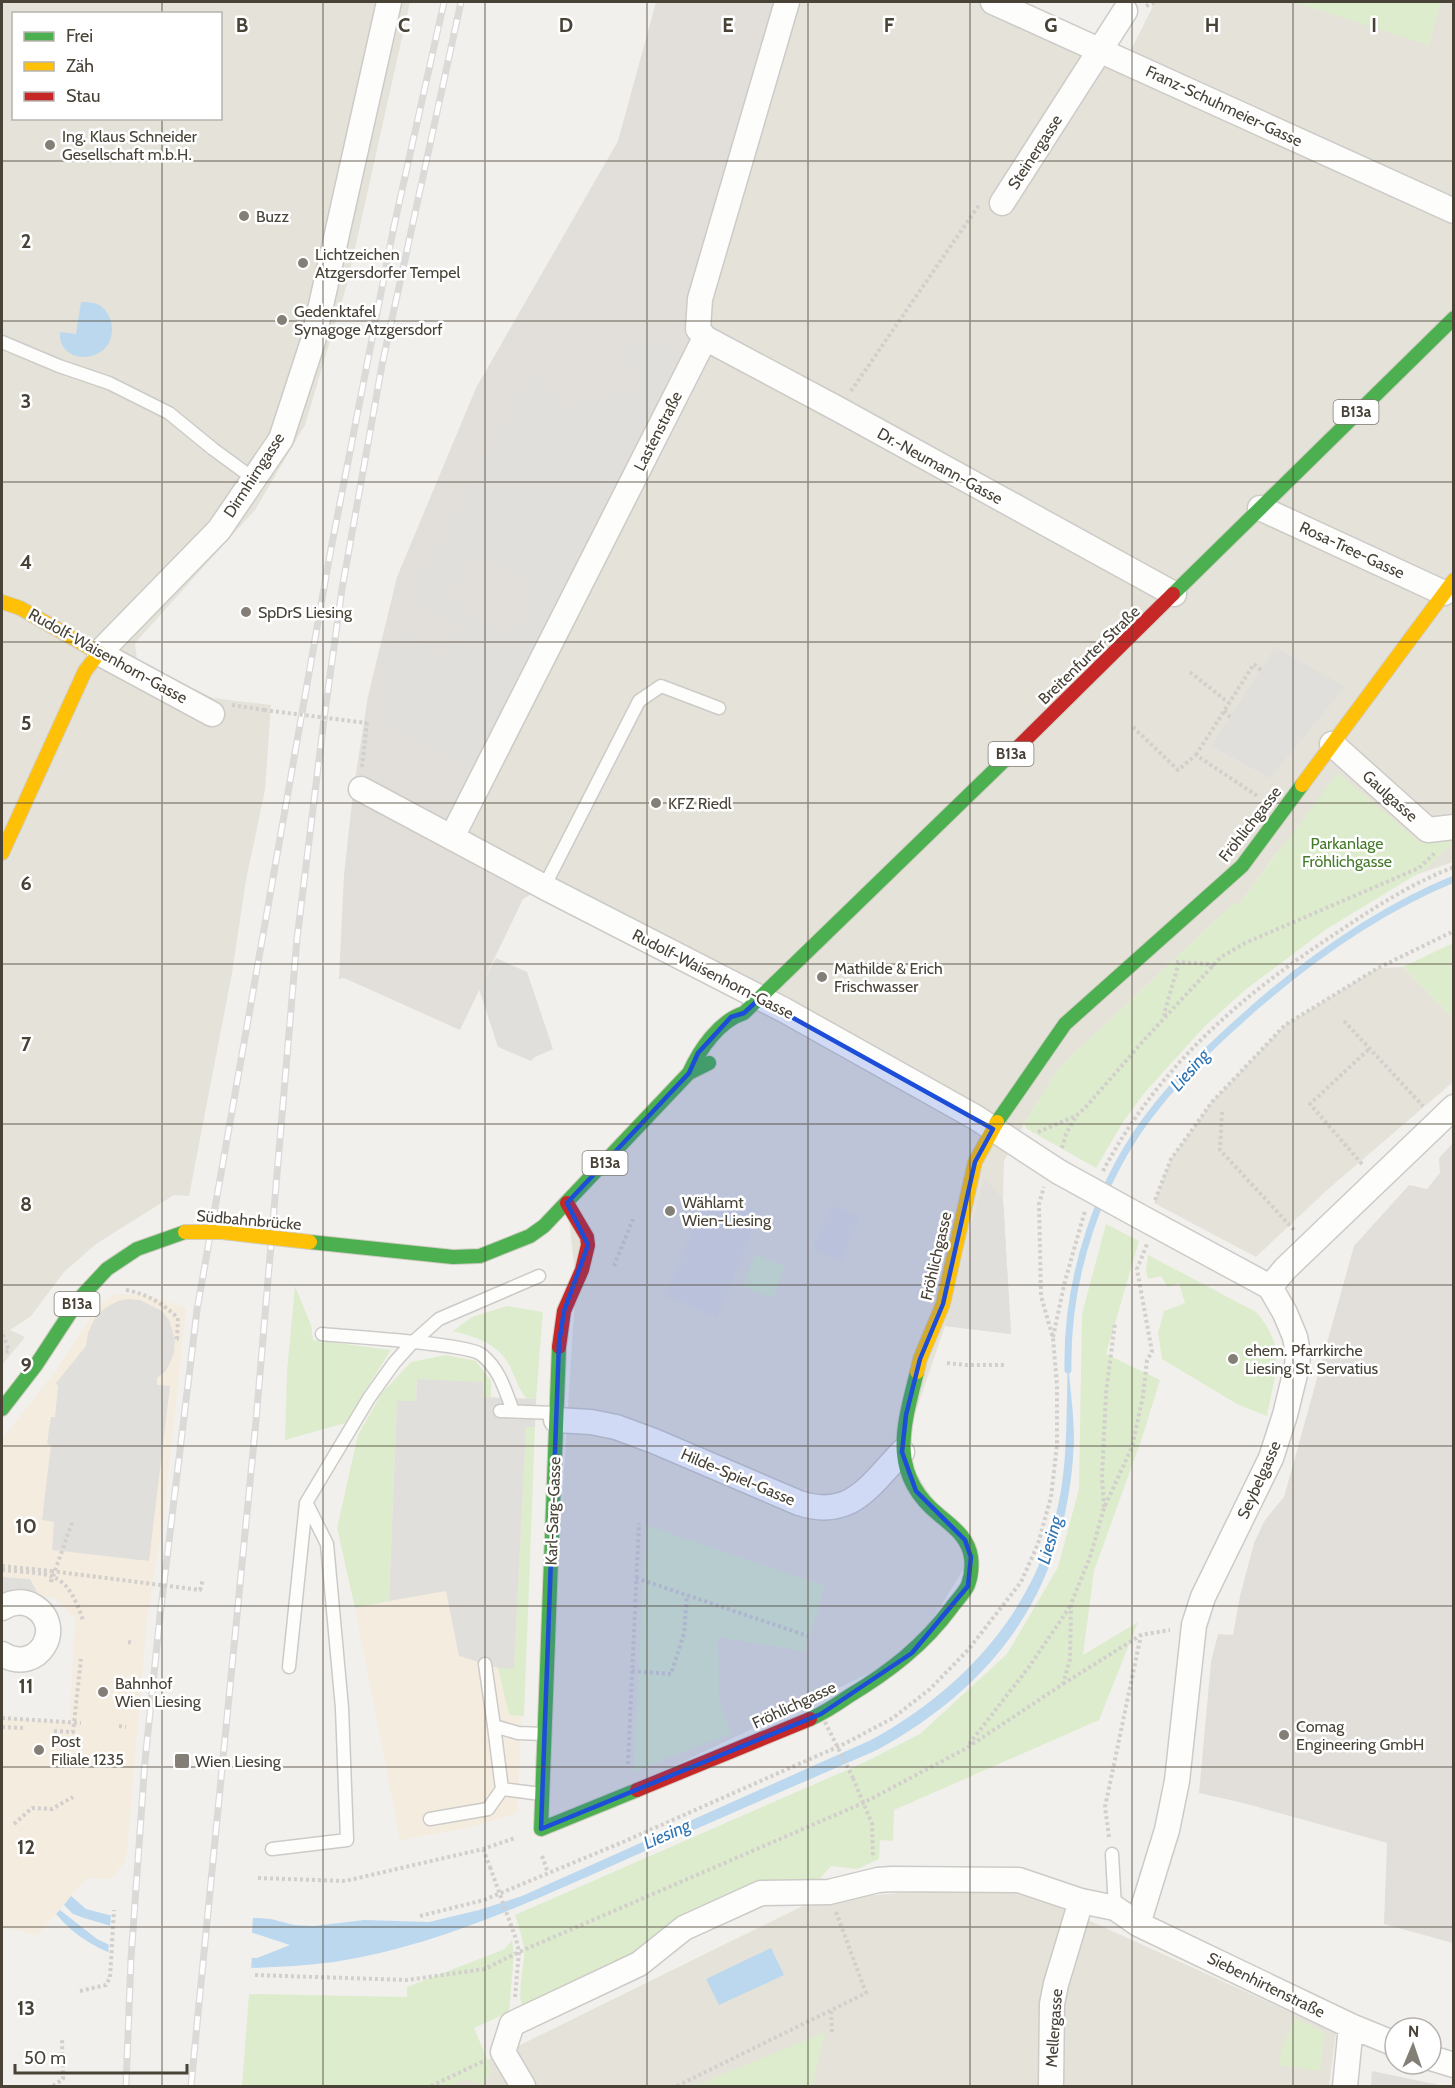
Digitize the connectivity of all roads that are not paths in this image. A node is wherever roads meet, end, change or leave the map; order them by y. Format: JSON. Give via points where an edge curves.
{"nodes":[{"id":1,"x":389,"y":2,"type":"edge"},
{"id":2,"x":787,"y":2,"type":"edge"},
{"id":3,"x":993,"y":2,"type":"edge"},
{"id":4,"x":1125,"y":11,"type":"dead end"},
{"id":5,"x":1102,"y":50,"type":"junction"},
{"id":6,"x":1002,"y":203,"type":"road end"},
{"id":7,"x":1454,"y":211,"type":"edge"},
{"id":8,"x":1454,"y":318,"type":"edge"},
{"id":9,"x":705,"y":338,"type":"junction"},
{"id":10,"x":2,"y":342,"type":"edge"},
{"id":11,"x":254,"y":479,"type":"junction"},
{"id":12,"x":1260,"y":508,"type":"junction"},
{"id":13,"x":1449,"y":586,"type":"edge"},
{"id":14,"x":1174,"y":594,"type":"junction"},
{"id":15,"x":2,"y":602,"type":"edge"},
{"id":16,"x":99,"y":653,"type":"junction"},
{"id":17,"x":719,"y":708,"type":"dead end"},
{"id":18,"x":220,"y":710,"type":"road end"},
{"id":19,"x":1332,"y":744,"type":"junction"},
{"id":20,"x":361,"y":781,"type":"road end"},
{"id":21,"x":1453,"y":827,"type":"edge"},
{"id":22,"x":452,"y":837,"type":"junction"},
{"id":23,"x":2,"y":853,"type":"edge"},
{"id":24,"x":544,"y":887,"type":"junction"},
{"id":25,"x":752,"y":1006,"type":"junction"},
{"id":26,"x":738,"y":1032,"type":"dead end"},
{"id":27,"x":718,"y":1054,"type":"dead end"},
{"id":28,"x":689,"y":1073,"type":"junction"},
{"id":29,"x":1446,"y":1114,"type":"edge"},
{"id":30,"x":993,"y":1129,"type":"junction"},
{"id":31,"x":567,"y":1203,"type":"junction"},
{"id":32,"x":544,"y":1209,"type":"dead end"},
{"id":33,"x":310,"y":1242,"type":"joint"},
{"id":34,"x":452,"y":1244,"type":"dead end"},
{"id":35,"x":433,"y":1254,"type":"junction"},
{"id":36,"x":539,"y":1276,"type":"dead end"},
{"id":37,"x":1269,"y":1287,"type":"junction"},
{"id":38,"x":322,"y":1334,"type":"dead end"},
{"id":39,"x":412,"y":1343,"type":"junction"},
{"id":40,"x":2,"y":1409,"type":"edge"},
{"id":41,"x":500,"y":1411,"type":"dead end"},
{"id":42,"x":513,"y":1411,"type":"junction"},
{"id":43,"x":556,"y":1416,"type":"junction"},
{"id":44,"x":902,"y":1452,"type":"junction"},
{"id":45,"x":306,"y":1503,"type":"junction"},
{"id":46,"x":2,"y":1608,"type":"edge"},
{"id":47,"x":10,"y":1662,"type":"edge"},
{"id":48,"x":485,"y":1664,"type":"dead end"},
{"id":49,"x":289,"y":1667,"type":"dead end"},
{"id":50,"x":494,"y":1726,"type":"junction"},
{"id":51,"x":545,"y":1734,"type":"junction"},
{"id":52,"x":502,"y":1789,"type":"junction"},
{"id":53,"x":543,"y":1794,"type":"junction"},
{"id":54,"x":430,"y":1819,"type":"dead end"},
{"id":55,"x":541,"y":1829,"type":"joint"},
{"id":56,"x":272,"y":1849,"type":"dead end"},
{"id":57,"x":1112,"y":1854,"type":"road end"},
{"id":58,"x":1081,"y":1901,"type":"junction"},
{"id":59,"x":1115,"y":1908,"type":"junction"},
{"id":60,"x":1138,"y":1924,"type":"junction"},
{"id":61,"x":1351,"y":2026,"type":"junction"},
{"id":62,"x":1383,"y":2039,"type":"edge"},
{"id":63,"x":523,"y":2086,"type":"edge"},
{"id":64,"x":1051,"y":2086,"type":"edge"},
{"id":65,"x":1345,"y":2086,"type":"edge"}],
"edges":[{"from":1,"to":11,"type":"street","name":"Dirmhirngasse","via":[[312,341],[281,439]]},
{"from":2,"to":9,"type":"street","via":[[700,299],[698,329]]},
{"from":3,"to":5,"type":"street","name":"Franz-Schuhmeier-Gasse"},
{"from":4,"to":5,"type":"street","name":"Steinergasse"},
{"from":5,"to":6,"type":"street","name":"Steinergasse"},
{"from":5,"to":7,"type":"street","name":"Franz-Schuhmeier-Gasse"},
{"from":8,"to":12,"type":"street","name":"Breitenfurter Straße","number":"B13a"},
{"from":9,"to":14,"type":"street","name":"Dr.-Neumann-Gasse"},
{"from":9,"to":22,"type":"street","name":"Lastenstraße"},
{"from":10,"to":11,"type":"lane","via":[[109,383],[169,413]]},
{"from":11,"to":16,"type":"street","name":"Dirmhirngasse","via":[[219,530]]},
{"from":12,"to":13,"type":"street","name":"Rosa-Tree-Gasse"},
{"from":12,"to":14,"type":"street","name":"Breitenfurter Straße","number":"B13a"},
{"from":13,"to":19,"type":"street","name":"Fröhlichgasse"},
{"from":14,"to":25,"type":"street","name":"Breitenfurter Straße","number":"B13a"},
{"from":15,"to":16,"type":"street","name":"Rudolf-Waisenhorn-Gasse","via":[[20,608]]},
{"from":16,"to":18,"type":"street","name":"Rudolf-Waisenhorn-Gasse"},
{"from":16,"to":23,"type":"street","name":"Dirmhirngasse","via":[[86,671]]},
{"from":17,"to":24,"type":"lane","via":[[661,686],[639,701]]},
{"from":19,"to":21,"type":"street","name":"Gaulgasse","via":[[1428,830]]},
{"from":19,"to":30,"type":"street","name":"Fröhlichgasse","via":[[1242,866],[1065,1023]]},
{"from":20,"to":22,"type":"street","name":"Rudolf-Waisenhorn-Gasse"},
{"from":22,"to":24,"type":"street","name":"Rudolf-Waisenhorn-Gasse"},
{"from":24,"to":25,"type":"street","name":"Rudolf-Waisenhorn-Gasse"},
{"from":25,"to":26,"type":"street","name":"Breitenfurter Straße","number":"B13a"},
{"from":25,"to":28,"type":"street","name":"Breitenfurter Straße","number":"B13a","via":[[731,1017],[698,1053]]},
{"from":25,"to":30,"type":"street","name":"Rudolf-Waisenhorn-Gasse","via":[[784,1010]]},
{"from":27,"to":28,"type":"street","name":"Breitenfurter Straße","number":"B13a"},
{"from":28,"to":31,"type":"street","name":"Breitenfurter Straße","number":"B13a"},
{"from":29,"to":37,"type":"street"},
{"from":30,"to":37,"type":"street","name":"Rudolf-Waisenhorn-Gasse","bridge":true,"via":[[1056,1170]]},
{"from":30,"to":44,"type":"street","name":"Fröhlichgasse","via":[[975,1162],[942,1304],[920,1359],[906,1414]]},
{"from":31,"to":32,"type":"street"},
{"from":31,"to":35,"type":"street","name":"Breitenfurter Straße","number":"B13a","via":[[531,1236],[480,1256]]},
{"from":31,"to":43,"type":"street","name":"Karl-Sarg-Gasse","via":[[587,1237],[588,1253],[564,1311]]},
{"from":33,"to":35,"type":"street","name":"Breitenfurter Straße","number":"B13a"},
{"from":33,"to":40,"type":"street","name":"Südbahnbrücke","number":"B13a","bridge":true,"via":[[185,1232],[146,1244],[121,1258],[87,1290]]},
{"from":34,"to":35,"type":"street"},
{"from":36,"to":39,"type":"lane","via":[[439,1319]]},
{"from":37,"to":60,"type":"street","name":"Seybelgasse","via":[[1295,1337],[1297,1366],[1271,1458],[1203,1597],[1194,1625],[1178,1781]]},
{"from":38,"to":39,"type":"lane"},
{"from":39,"to":42,"type":"lane","via":[[441,1344],[480,1353],[497,1370]]},
{"from":39,"to":45,"type":"lane","via":[[369,1398]]},
{"from":41,"to":42,"type":"lane"},
{"from":42,"to":43,"type":"lane"},
{"from":43,"to":44,"type":"street","name":"Hilde-Spiel-Gasse","via":[[616,1428],[816,1509],[829,1509],[856,1498]]},
{"from":43,"to":51,"type":"street","name":"Karl-Sarg-Gasse"},
{"from":44,"to":55,"type":"street","name":"Fröhlichgasse","via":[[916,1491],[960,1532],[971,1557],[968,1586],[912,1653],[821,1714]]},
{"from":45,"to":49,"type":"lane"},
{"from":45,"to":56,"type":"lane","via":[[327,1544],[342,1708],[347,1840]]},
{"from":46,"to":47,"type":"street","via":[[16,1602],[29,1604],[46,1621],[48,1633],[45,1644],[33,1657]]},
{"from":48,"to":50,"type":"lane"},
{"from":50,"to":51,"type":"lane","via":[[518,1733]]},
{"from":50,"to":52,"type":"lane"},
{"from":51,"to":53,"type":"street","name":"Karl-Sarg-Gasse"},
{"from":52,"to":53,"type":"lane"},
{"from":52,"to":54,"type":"lane","via":[[488,1809]]},
{"from":53,"to":55,"type":"street","name":"Karl-Sarg-Gasse"},
{"from":57,"to":59,"type":"lane"},
{"from":58,"to":59,"type":"street"},
{"from":58,"to":63,"type":"street","via":[[1019,1880],[883,1880],[829,1892],[761,1893],[684,1928],[639,1964],[512,2025],[503,2052]]},
{"from":58,"to":64,"type":"street","name":"Mellergasse","via":[[1052,2004]]},
{"from":59,"to":60,"type":"street","name":"Siebenhirtenstraße"},
{"from":60,"to":61,"type":"street","name":"Siebenhirtenstraße"},
{"from":61,"to":62,"type":"street","name":"Siebenhirtenstraße"},
{"from":61,"to":65,"type":"street"}]}
